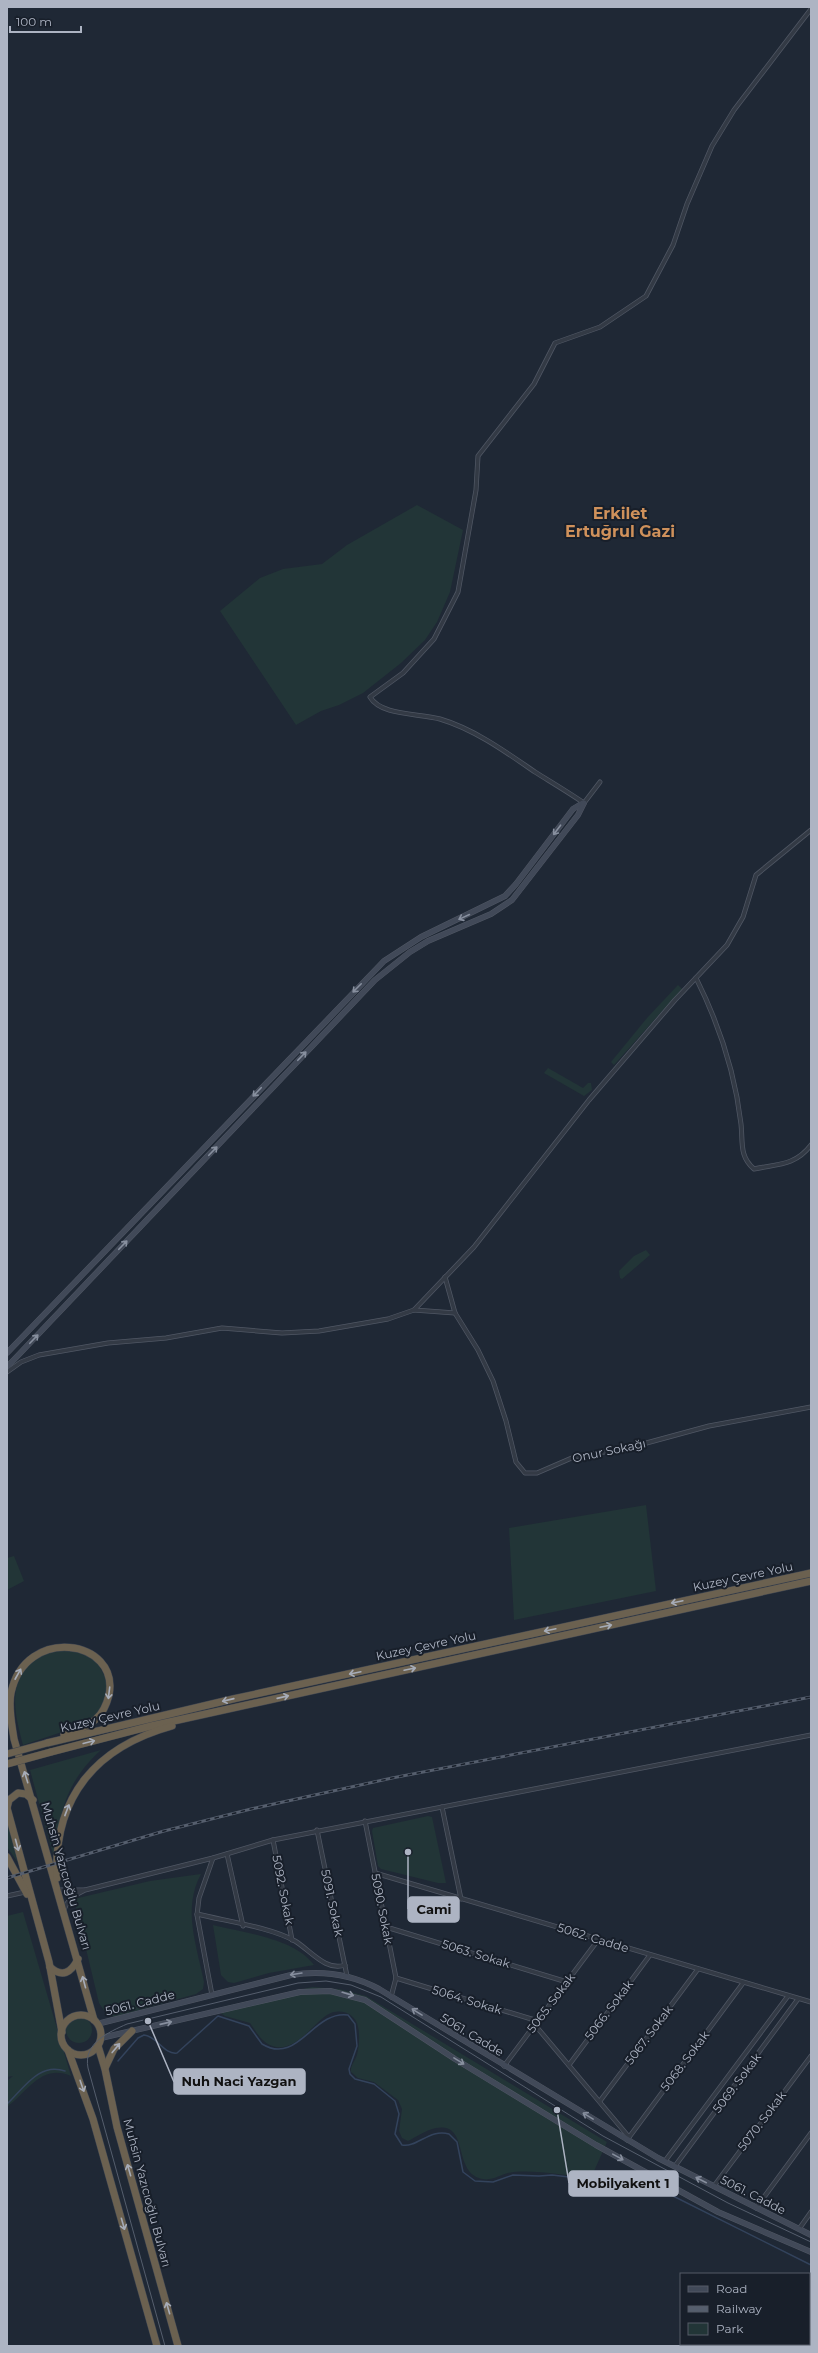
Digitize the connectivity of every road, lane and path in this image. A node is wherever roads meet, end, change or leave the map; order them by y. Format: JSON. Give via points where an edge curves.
{"nodes":[{"id":1,"x":811,"y":9,"type":"edge"},
{"id":2,"x":600,"y":782,"type":"dead end"},
{"id":3,"x":584,"y":803,"type":"junction"},
{"id":4,"x":811,"y":830,"type":"edge"},
{"id":5,"x":696,"y":978,"type":"junction"},
{"id":6,"x":811,"y":1145,"type":"edge"},
{"id":7,"x":445,"y":1277,"type":"junction"},
{"id":8,"x":414,"y":1310,"type":"junction"},
{"id":9,"x":455,"y":1314,"type":"junction"},
{"id":10,"x":7,"y":1353,"type":"edge"},
{"id":11,"x":7,"y":1367,"type":"edge"},
{"id":12,"x":7,"y":1372,"type":"edge"},
{"id":13,"x":811,"y":1407,"type":"edge"},
{"id":14,"x":811,"y":1573,"type":"edge"},
{"id":15,"x":811,"y":1581,"type":"edge"},
{"id":16,"x":235,"y":1708,"type":"junction"},
{"id":17,"x":7,"y":1718,"type":"edge"},
{"id":18,"x":811,"y":1735,"type":"edge"},
{"id":19,"x":14,"y":1739,"type":"junction"},
{"id":20,"x":47,"y":1743,"type":"junction"},
{"id":21,"x":7,"y":1754,"type":"edge"},
{"id":22,"x":7,"y":1764,"type":"edge"},
{"id":23,"x":33,"y":1800,"type":"junction"},
{"id":24,"x":442,"y":1807,"type":"junction"},
{"id":25,"x":7,"y":1808,"type":"edge"},
{"id":26,"x":365,"y":1821,"type":"junction"},
{"id":27,"x":317,"y":1830,"type":"junction"},
{"id":28,"x":273,"y":1840,"type":"junction"},
{"id":29,"x":227,"y":1854,"type":"junction"},
{"id":30,"x":7,"y":1857,"type":"edge"},
{"id":31,"x":213,"y":1858,"type":"junction"},
{"id":32,"x":375,"y":1873,"type":"junction"},
{"id":33,"x":58,"y":1890,"type":"junction"},
{"id":34,"x":85,"y":1890,"type":"junction"},
{"id":35,"x":26,"y":1892,"type":"junction"},
{"id":36,"x":7,"y":1896,"type":"edge"},
{"id":37,"x":461,"y":1899,"type":"junction"},
{"id":38,"x":33,"y":1903,"type":"junction"},
{"id":39,"x":64,"y":1912,"type":"junction"},
{"id":40,"x":197,"y":1914,"type":"junction"},
{"id":41,"x":243,"y":1926,"type":"junction"},
{"id":42,"x":386,"y":1927,"type":"junction"},
{"id":43,"x":292,"y":1940,"type":"junction"},
{"id":44,"x":598,"y":1940,"type":"junction"},
{"id":45,"x":650,"y":1955,"type":"junction"},
{"id":46,"x":78,"y":1959,"type":"junction"},
{"id":47,"x":345,"y":1965,"type":"junction"},
{"id":48,"x":50,"y":1968,"type":"junction"},
{"id":49,"x":698,"y":1969,"type":"junction"},
{"id":50,"x":348,"y":1976,"type":"junction"},
{"id":51,"x":396,"y":1978,"type":"junction"},
{"id":52,"x":567,"y":1982,"type":"junction"},
{"id":53,"x":743,"y":1983,"type":"junction"},
{"id":54,"x":212,"y":1995,"type":"junction"},
{"id":55,"x":788,"y":1996,"type":"junction"},
{"id":56,"x":391,"y":1997,"type":"junction"},
{"id":57,"x":798,"y":1999,"type":"junction"},
{"id":58,"x":811,"y":2002,"type":"edge"},
{"id":59,"x":538,"y":2021,"type":"junction"},
{"id":60,"x":96,"y":2022,"type":"junction"},
{"id":61,"x":535,"y":2025,"type":"junction"},
{"id":62,"x":132,"y":2031,"type":"junction"},
{"id":63,"x":62,"y":2032,"type":"junction"},
{"id":64,"x":101,"y":2038,"type":"junction"},
{"id":65,"x":98,"y":2046,"type":"junction"},
{"id":66,"x":68,"y":2050,"type":"junction"},
{"id":67,"x":811,"y":2056,"type":"edge"},
{"id":68,"x":569,"y":2065,"type":"junction"},
{"id":69,"x":504,"y":2066,"type":"junction"},
{"id":70,"x":105,"y":2069,"type":"junction"},
{"id":71,"x":600,"y":2101,"type":"junction"},
{"id":72,"x":811,"y":2133,"type":"edge"},
{"id":73,"x":628,"y":2138,"type":"junction"},
{"id":74,"x":665,"y":2161,"type":"junction"},
{"id":75,"x":675,"y":2166,"type":"junction"},
{"id":76,"x":714,"y":2186,"type":"junction"},
{"id":77,"x":756,"y":2208,"type":"junction"},
{"id":78,"x":811,"y":2212,"type":"edge"},
{"id":79,"x":799,"y":2229,"type":"junction"},
{"id":80,"x":811,"y":2234,"type":"edge"},
{"id":81,"x":811,"y":2252,"type":"edge"},
{"id":82,"x":157,"y":2346,"type":"edge"},
{"id":83,"x":178,"y":2346,"type":"edge"}],
"edges":[{"from":1,"to":3,"type":"street","via":[[734,110],[712,146],[687,204],[673,245],[646,296],[600,326],[555,343],[534,384],[478,456],[476,490],[458,592],[434,639],[402,673],[370,697],[383,709],[431,716],[468,731],[520,760]]},
{"from":2,"to":3,"type":"street"},
{"from":3,"to":10,"type":"street","one_way":true,"via":[[573,809],[505,896],[421,938],[384,961]]},
{"from":11,"to":3,"type":"street","one_way":true,"via":[[375,980],[428,941],[491,914],[512,900],[578,815]]},
{"from":4,"to":5,"type":"street","via":[[756,875],[743,917],[733,936]]},
{"from":5,"to":6,"type":"street","via":[[712,1009],[728,1057],[738,1102],[742,1148],[746,1160],[754,1169],[785,1163],[804,1155]]},
{"from":5,"to":7,"type":"street","via":[[589,1100],[483,1237]]},
{"from":7,"to":8,"type":"street"},
{"from":7,"to":9,"type":"street","name":"Onur Sokağı"},
{"from":8,"to":9,"type":"street"},
{"from":8,"to":12,"type":"street","via":[[388,1319],[320,1331],[282,1333],[222,1328],[166,1338],[108,1343],[39,1355],[21,1362]]},
{"from":9,"to":13,"type":"street","name":"Onur Sokağı","via":[[489,1370],[516,1462],[520,1469],[528,1474],[537,1473],[579,1456],[623,1450],[703,1427]]},
{"from":14,"to":20,"type":"highway","name":"Kuzey Çevre Yolu","one_way":true,"via":[[233,1699]]},
{"from":16,"to":15,"type":"highway","name":"Kuzey Çevre Yolu","one_way":true},
{"from":22,"to":16,"type":"highway","name":"Kuzey Çevre Yolu","one_way":true,"bridge":true,"via":[[151,1726]]},
{"from":33,"to":16,"type":"highway","one_way":true,"via":[[57,1858],[65,1816],[74,1794],[96,1765],[115,1750],[142,1736]]},
{"from":17,"to":19,"type":"street"},
{"from":18,"to":24,"type":"street"},
{"from":19,"to":20,"type":"highway","name":"Muhsin Yazıcıoğlu Bulvarı","one_way":true,"via":[[10,1695],[22,1666],[33,1656],[51,1648],[79,1649],[95,1657],[106,1671],[110,1690],[108,1700],[97,1718],[89,1724]]},
{"from":23,"to":19,"type":"highway","name":"Muhsin Yazıcıoğlu Bulvarı","one_way":true},
{"from":20,"to":21,"type":"highway","bridge":true},
{"from":23,"to":25,"type":"highway","via":[[26,1794],[18,1793],[9,1800]]},
{"from":23,"to":33,"type":"highway","name":"Muhsin Yazıcıoğlu Bulvarı"},
{"from":24,"to":26,"type":"street"},
{"from":24,"to":37,"type":"street"},
{"from":25,"to":38,"type":"highway","one_way":true},
{"from":26,"to":27,"type":"street"},
{"from":26,"to":32,"type":"street","name":"5090. Sokak"},
{"from":27,"to":28,"type":"street"},
{"from":27,"to":47,"type":"street","name":"5091. Sokak"},
{"from":28,"to":29,"type":"street"},
{"from":28,"to":43,"type":"street","name":"5092. Sokak"},
{"from":29,"to":31,"type":"street"},
{"from":29,"to":41,"type":"street"},
{"from":30,"to":35,"type":"highway"},
{"from":31,"to":34,"type":"street"},
{"from":31,"to":40,"type":"street","via":[[199,1898]]},
{"from":32,"to":37,"type":"street","name":"5062. Cadde"},
{"from":32,"to":42,"type":"street","name":"5090. Sokak"},
{"from":33,"to":34,"type":"street"},
{"from":33,"to":39,"type":"highway","name":"Muhsin Yazıcıoğlu Bulvarı"},
{"from":34,"to":39,"type":"street","via":[[67,1902]]},
{"from":35,"to":36,"type":"street"},
{"from":35,"to":38,"type":"highway"},
{"from":37,"to":44,"type":"street","name":"5062. Cadde"},
{"from":38,"to":48,"type":"highway"},
{"from":39,"to":46,"type":"highway","name":"Muhsin Yazıcıoğlu Bulvarı"},
{"from":40,"to":41,"type":"street"},
{"from":40,"to":54,"type":"street"},
{"from":41,"to":43,"type":"street"},
{"from":42,"to":51,"type":"street","name":"5090. Sokak"},
{"from":42,"to":52,"type":"street","name":"5063. Sokak"},
{"from":43,"to":47,"type":"street","via":[[328,1965]]},
{"from":44,"to":45,"type":"street","name":"5062. Cadde"},
{"from":44,"to":52,"type":"street","name":"5065. Sokak"},
{"from":45,"to":49,"type":"street","name":"5062. Cadde"},
{"from":45,"to":68,"type":"street","name":"5066. Sokak"},
{"from":46,"to":48,"type":"highway","via":[[66,1973],[59,1973]]},
{"from":60,"to":46,"type":"highway","name":"Muhsin Yazıcıoğlu Bulvarı","one_way":true},
{"from":47,"to":50,"type":"street","name":"5091. Sokak"},
{"from":48,"to":63,"type":"highway"},
{"from":49,"to":53,"type":"street","name":"5062. Cadde"},
{"from":49,"to":71,"type":"street","name":"5067. Sokak"},
{"from":50,"to":54,"type":"street","name":"5061. Cadde","one_way":true,"via":[[323,1972],[299,1973]]},
{"from":50,"to":56,"type":"street","name":"5061. Cadde","via":[[372,1985]]},
{"from":51,"to":56,"type":"street","name":"5090. Sokak"},
{"from":51,"to":59,"type":"street","name":"5064. Sokak"},
{"from":52,"to":59,"type":"street","name":"5065. Sokak"},
{"from":53,"to":55,"type":"street","name":"5062. Cadde"},
{"from":53,"to":73,"type":"street","name":"5068. Sokak"},
{"from":54,"to":60,"type":"street","name":"5061. Cadde"},
{"from":55,"to":57,"type":"street","name":"5062. Cadde"},
{"from":55,"to":74,"type":"street","name":"5069. Sokak"},
{"from":69,"to":56,"type":"street","name":"5061. Cadde","one_way":true},
{"from":57,"to":58,"type":"street","name":"5062. Cadde"},
{"from":57,"to":75,"type":"street","name":"5069. Sokak"},
{"from":59,"to":61,"type":"street","name":"5065. Sokak"},
{"from":60,"to":63,"type":"highway","via":[[87,2016],[76,2016],[66,2022]]},
{"from":60,"to":64,"type":"highway"},
{"from":61,"to":68,"type":"street"},
{"from":61,"to":69,"type":"street","name":"5065. Sokak"},
{"from":62,"to":64,"type":"street","name":"5061. Cadde"},
{"from":70,"to":62,"type":"highway","one_way":true,"via":[[114,2049]]},
{"from":62,"to":81,"type":"street","name":"5061. Cadde","one_way":true,"via":[[300,1992],[323,1990],[353,1995],[371,2003],[455,2059],[596,2145],[718,2212]]},
{"from":63,"to":66,"type":"highway","via":[[62,2040]]},
{"from":64,"to":65,"type":"highway"},
{"from":65,"to":66,"type":"highway","via":[[82,2055]]},
{"from":65,"to":70,"type":"highway","name":"Muhsin Yazıcıoğlu Bulvarı"},
{"from":66,"to":82,"type":"highway","one_way":true,"via":[[93,2119]]},
{"from":67,"to":76,"type":"street","name":"5070. Sokak"},
{"from":68,"to":71,"type":"street"},
{"from":73,"to":69,"type":"street","name":"5061. Cadde","one_way":true},
{"from":83,"to":70,"type":"highway","name":"Muhsin Yazıcıoğlu Bulvarı","one_way":true,"via":[[117,2127]]},
{"from":71,"to":73,"type":"street"},
{"from":72,"to":77,"type":"street"},
{"from":73,"to":74,"type":"street","name":"5061. Cadde"},
{"from":74,"to":75,"type":"street","name":"5061. Cadde"},
{"from":76,"to":75,"type":"street","name":"5061. Cadde","one_way":true},
{"from":76,"to":77,"type":"street","name":"5061. Cadde"},
{"from":77,"to":79,"type":"street","name":"5061. Cadde"},
{"from":78,"to":79,"type":"street"},
{"from":79,"to":80,"type":"street","name":"5061. Cadde"}]}
